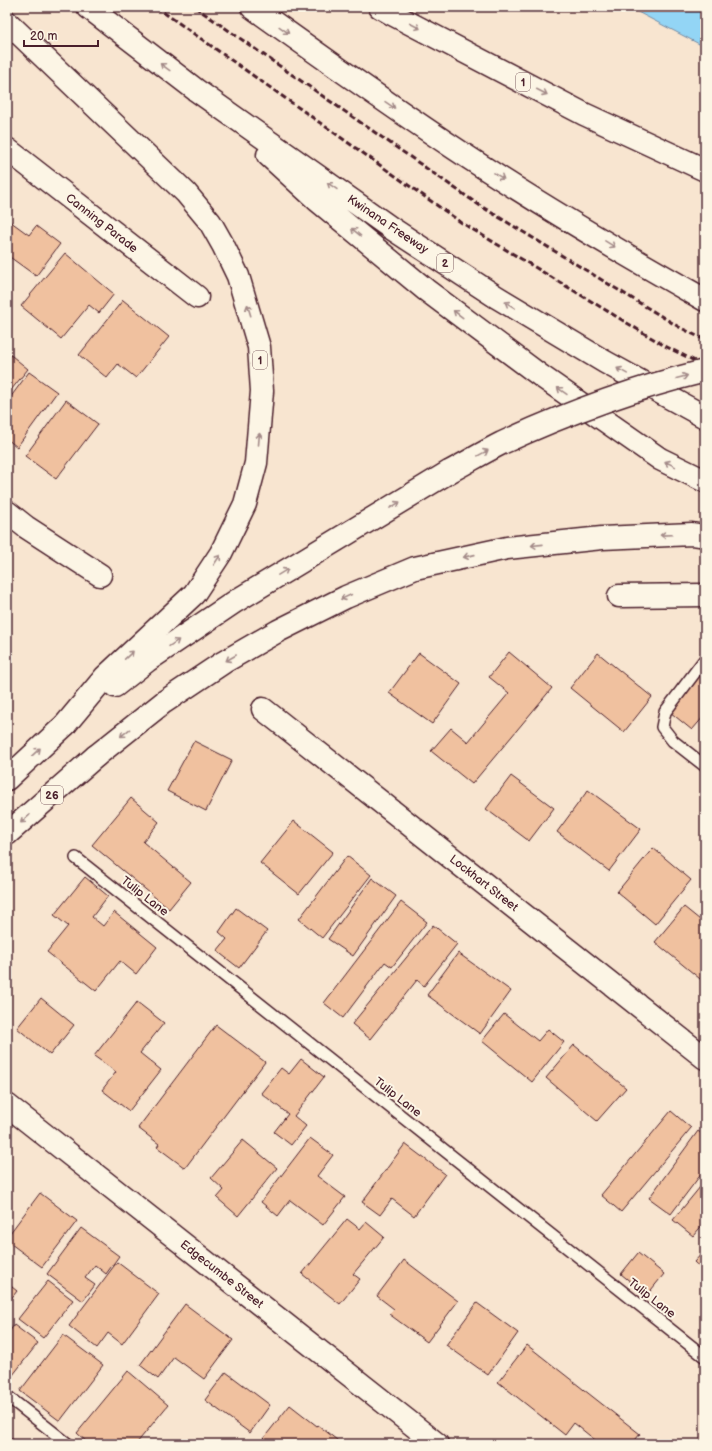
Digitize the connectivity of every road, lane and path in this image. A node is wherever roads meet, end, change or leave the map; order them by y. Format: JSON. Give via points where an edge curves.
{"nodes":[{"id":1,"x":88,"y":7,"type":"edge"},
{"id":2,"x":252,"y":7,"type":"edge"},
{"id":3,"x":380,"y":7,"type":"edge"},
{"id":4,"x":7,"y":22,"type":"edge"},
{"id":5,"x":196,"y":90,"type":"junction"},
{"id":6,"x":7,"y":150,"type":"edge"},
{"id":7,"x":705,"y":170,"type":"edge"},
{"id":8,"x":197,"y":297,"type":"dead end"},
{"id":9,"x":705,"y":300,"type":"edge"},
{"id":10,"x":705,"y":371,"type":"edge"},
{"id":11,"x":705,"y":417,"type":"edge"},
{"id":12,"x":705,"y":481,"type":"edge"},
{"id":13,"x":7,"y":512,"type":"edge"},
{"id":14,"x":705,"y":536,"type":"edge"},
{"id":15,"x":100,"y":575,"type":"dead end"},
{"id":16,"x":705,"y":595,"type":"edge"},
{"id":17,"x":619,"y":596,"type":"dead end"},
{"id":18,"x":705,"y":659,"type":"edge"},
{"id":19,"x":263,"y":709,"type":"dead end"},
{"id":20,"x":65,"y":725,"type":"junction"},
{"id":21,"x":705,"y":766,"type":"edge"},
{"id":22,"x":7,"y":779,"type":"edge"},
{"id":23,"x":7,"y":834,"type":"edge"},
{"id":24,"x":76,"y":858,"type":"dead end"},
{"id":25,"x":705,"y":1058,"type":"edge"},
{"id":26,"x":7,"y":1105,"type":"edge"},
{"id":27,"x":705,"y":1357,"type":"edge"},
{"id":28,"x":7,"y":1396,"type":"edge"},
{"id":29,"x":68,"y":1444,"type":"edge"},
{"id":30,"x":437,"y":1444,"type":"edge"}],
"edges":[{"from":5,"to":1,"type":"main road","name":"Kwinana Freeway","one_way":true},
{"from":2,"to":9,"type":"main road","one_way":true,"via":[[454,148],[565,218]]},
{"from":3,"to":7,"type":"main road","number":"1","one_way":true,"via":[[584,114]]},
{"from":20,"to":4,"type":"main road","number":"1","one_way":true,"via":[[105,678],[194,594],[221,554],[245,504],[256,463],[262,391],[259,347],[238,276],[210,222],[186,193]]},
{"from":11,"to":5,"type":"main road","name":"Kwinana Freeway","number":"2","one_way":true,"via":[[605,362],[495,296],[391,228]]},
{"from":12,"to":5,"type":"main road","one_way":true,"via":[[654,454],[541,376],[426,290],[317,200]]},
{"from":6,"to":8,"type":"main road","name":"Canning Parade"},
{"from":20,"to":10,"type":"main road","one_way":true,"bridge":true,"via":[[147,661],[236,601],[449,472],[501,444],[607,400]]},
{"from":13,"to":15,"type":"main road"},
{"from":14,"to":23,"type":"main road","number":"26","one_way":true,"via":[[692,534],[602,538],[515,547],[415,568],[346,596],[224,662],[164,702],[96,756]]},
{"from":16,"to":17,"type":"main road"},
{"from":18,"to":21,"type":"lane","via":[[664,712],[662,727],[673,741]]},
{"from":19,"to":25,"type":"main road","name":"Lockhart Street"},
{"from":22,"to":20,"type":"main road","one_way":true},
{"from":24,"to":27,"type":"lane","name":"Tulip Lane"},
{"from":26,"to":30,"type":"main road","name":"Edgecumbe Street"},
{"from":28,"to":29,"type":"lane"}]}
